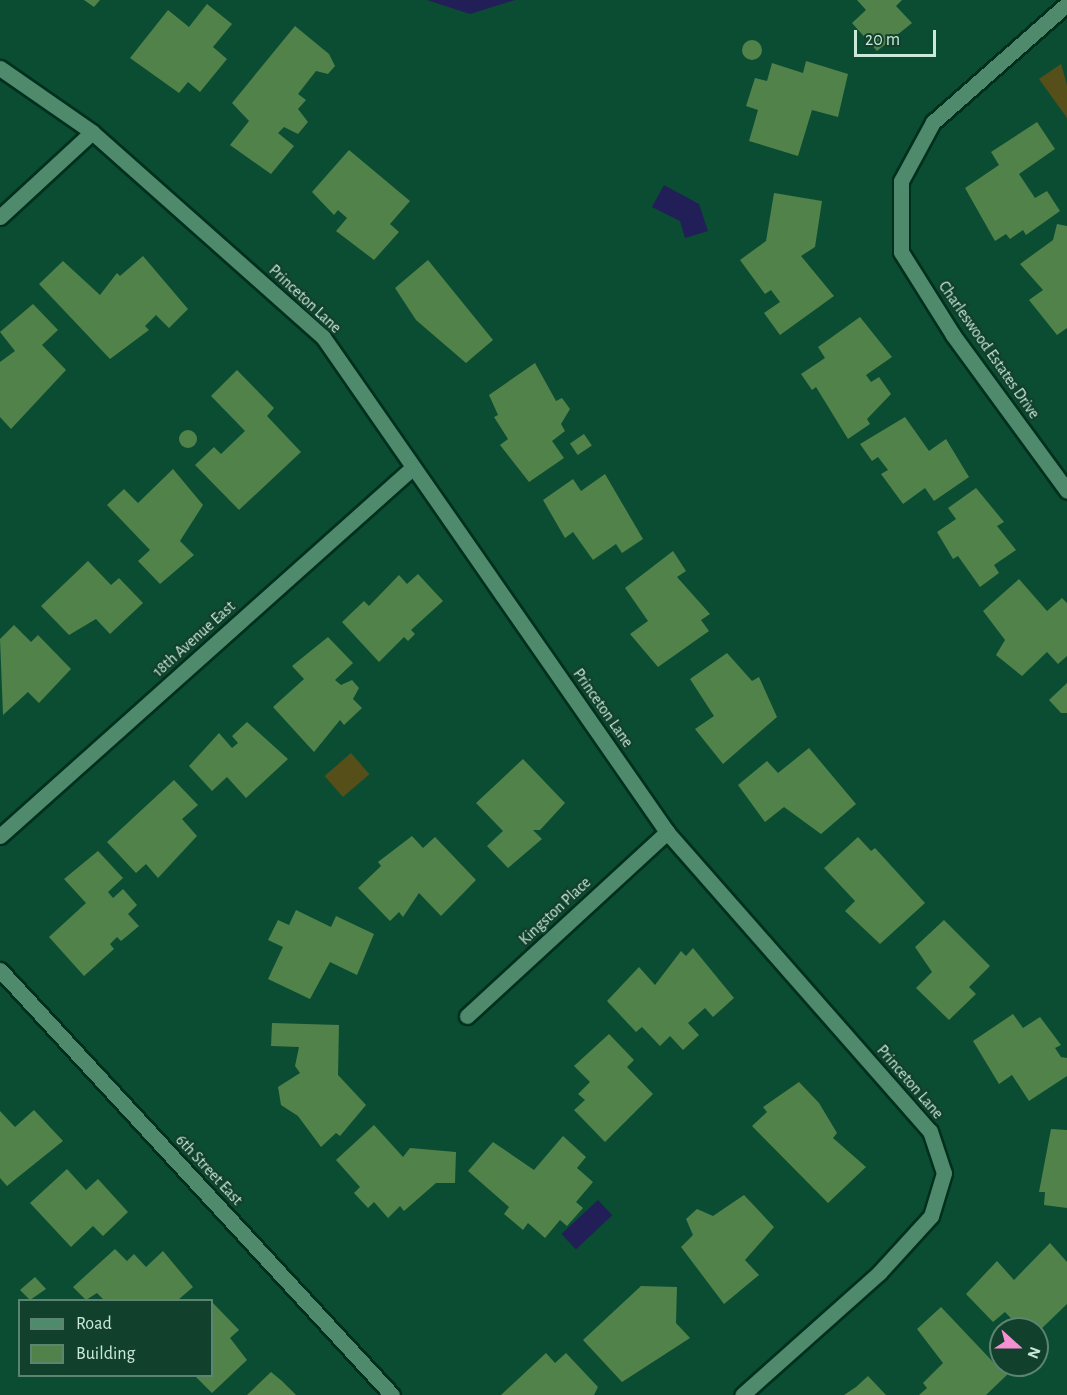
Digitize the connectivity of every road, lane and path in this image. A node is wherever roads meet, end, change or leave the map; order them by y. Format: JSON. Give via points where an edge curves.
{"nodes":[{"id":1,"x":1067,"y":4,"type":"edge"},
{"id":2,"x":0,"y":68,"type":"edge"},
{"id":3,"x":92,"y":132,"type":"junction"},
{"id":4,"x":0,"y":217,"type":"edge"},
{"id":5,"x":412,"y":468,"type":"junction"},
{"id":6,"x":1067,"y":490,"type":"edge"},
{"id":7,"x":667,"y":832,"type":"junction"},
{"id":8,"x":0,"y":836,"type":"edge"},
{"id":9,"x":0,"y":970,"type":"edge"},
{"id":10,"x":468,"y":1016,"type":"dead end"},
{"id":11,"x":392,"y":1395,"type":"edge"},
{"id":12,"x":742,"y":1395,"type":"edge"}],
"edges":[{"from":1,"to":6,"type":"street","name":"Charleswood Estates Drive","via":[[933,122],[901,181],[901,252],[953,335]]},
{"from":2,"to":3,"type":"street","name":"Princeton Lane"},
{"from":3,"to":4,"type":"street"},
{"from":3,"to":5,"type":"street","name":"Princeton Lane","via":[[323,337]]},
{"from":5,"to":7,"type":"street","name":"Princeton Lane"},
{"from":5,"to":8,"type":"street","name":"18th Avenue East"},
{"from":7,"to":10,"type":"street","name":"Kingston Place"},
{"from":7,"to":12,"type":"street","name":"Princeton Lane","via":[[930,1131],[944,1173],[931,1216],[879,1274]]},
{"from":9,"to":11,"type":"street","name":"6th Street East"}]}
